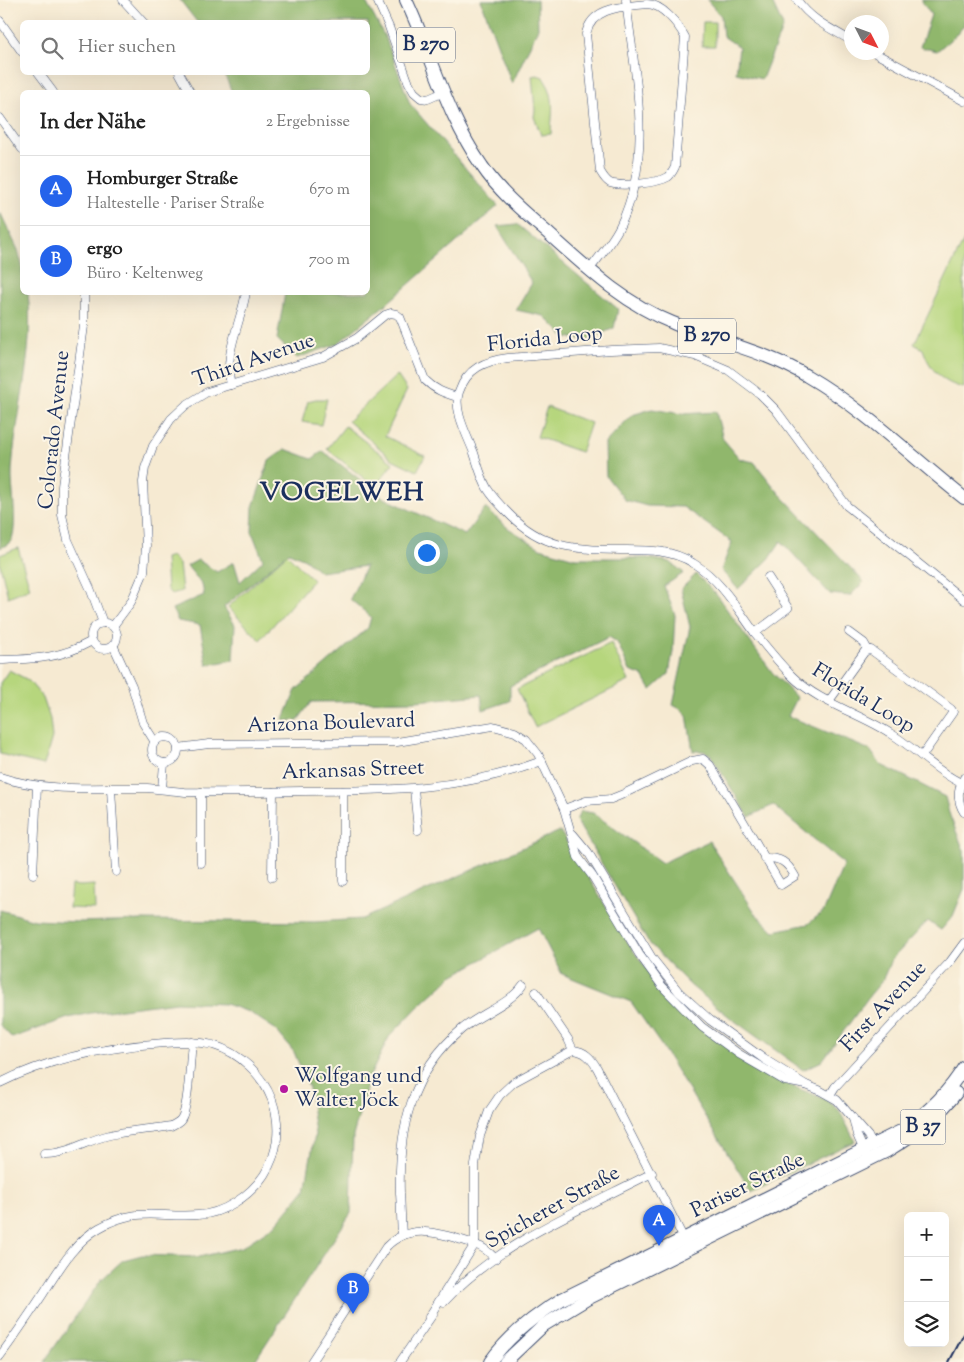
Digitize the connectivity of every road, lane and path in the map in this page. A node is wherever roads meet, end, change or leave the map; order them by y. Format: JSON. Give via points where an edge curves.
{"nodes":[{"id":1,"x":123,"y":0,"type":"edge"},
{"id":2,"x":377,"y":0,"type":"edge"},
{"id":3,"x":406,"y":0,"type":"edge"},
{"id":4,"x":797,"y":0,"type":"edge"},
{"id":5,"x":652,"y":2,"type":"edge"},
{"id":6,"x":626,"y":3,"type":"edge"},
{"id":7,"x":140,"y":20,"type":"edge"},
{"id":8,"x":0,"y":21,"type":"edge"},
{"id":9,"x":844,"y":36,"type":"edge"},
{"id":10,"x":20,"y":49,"type":"edge"},
{"id":11,"x":888,"y":60,"type":"edge"},
{"id":12,"x":40,"y":75,"type":"edge"},
{"id":13,"x":181,"y":75,"type":"edge"},
{"id":14,"x":52,"y":90,"type":"edge"},
{"id":15,"x":189,"y":90,"type":"edge"},
{"id":16,"x":444,"y":92,"type":"junction"},
{"id":17,"x":431,"y":98,"type":"junction"},
{"id":18,"x":964,"y":102,"type":"edge"},
{"id":19,"x":453,"y":114,"type":"junction"},
{"id":20,"x":0,"y":118,"type":"edge"},
{"id":21,"x":20,"y":134,"type":"edge"},
{"id":22,"x":15,"y":138,"type":"junction"},
{"id":23,"x":20,"y":146,"type":"edge"},
{"id":24,"x":634,"y":184,"type":"junction"},
{"id":25,"x":589,"y":270,"type":"junction"},
{"id":26,"x":84,"y":295,"type":"edge"},
{"id":27,"x":245,"y":295,"type":"edge"},
{"id":28,"x":231,"y":385,"type":"junction"},
{"id":29,"x":457,"y":397,"type":"junction"},
{"id":30,"x":964,"y":498,"type":"edge"},
{"id":31,"x":768,"y":577,"type":"dead end"},
{"id":32,"x":964,"y":600,"type":"edge"},
{"id":33,"x":103,"y":623,"type":"junction"},
{"id":34,"x":113,"y":626,"type":"junction"},
{"id":35,"x":849,"y":632,"type":"dead end"},
{"id":36,"x":755,"y":633,"type":"junction"},
{"id":37,"x":92,"y":641,"type":"junction"},
{"id":38,"x":113,"y":645,"type":"junction"},
{"id":39,"x":868,"y":650,"type":"junction"},
{"id":40,"x":0,"y":660,"type":"edge"},
{"id":41,"x":829,"y":701,"type":"junction"},
{"id":42,"x":156,"y":742,"type":"junction"},
{"id":43,"x":178,"y":748,"type":"junction"},
{"id":44,"x":922,"y":756,"type":"junction"},
{"id":45,"x":542,"y":761,"type":"junction"},
{"id":46,"x":164,"y":763,"type":"junction"},
{"id":47,"x":0,"y":776,"type":"edge"},
{"id":48,"x":962,"y":780,"type":"edge"},
{"id":49,"x":37,"y":786,"type":"junction"},
{"id":50,"x":111,"y":789,"type":"junction"},
{"id":51,"x":162,"y":789,"type":"junction"},
{"id":52,"x":414,"y":789,"type":"junction"},
{"id":53,"x":343,"y":791,"type":"junction"},
{"id":54,"x":201,"y":792,"type":"junction"},
{"id":55,"x":273,"y":792,"type":"junction"},
{"id":56,"x":564,"y":809,"type":"junction"},
{"id":57,"x":964,"y":812,"type":"edge"},
{"id":58,"x":418,"y":830,"type":"dead end"},
{"id":59,"x":572,"y":832,"type":"junction"},
{"id":60,"x":764,"y":858,"type":"dead end"},
{"id":61,"x":200,"y":863,"type":"dead end"},
{"id":62,"x":116,"y":872,"type":"dead end"},
{"id":63,"x":33,"y":874,"type":"dead end"},
{"id":64,"x":272,"y":877,"type":"dead end"},
{"id":65,"x":343,"y":881,"type":"dead end"},
{"id":66,"x":964,"y":944,"type":"edge"},
{"id":67,"x":523,"y":985,"type":"dead end"},
{"id":68,"x":536,"y":992,"type":"dead end"},
{"id":69,"x":690,"y":1002,"type":"junction"},
{"id":70,"x":679,"y":1005,"type":"junction"},
{"id":71,"x":192,"y":1042,"type":"junction"},
{"id":72,"x":572,"y":1050,"type":"junction"},
{"id":73,"x":964,"y":1067,"type":"edge"},
{"id":74,"x":1,"y":1082,"type":"edge"},
{"id":75,"x":964,"y":1082,"type":"edge"},
{"id":76,"x":806,"y":1085,"type":"junction"},
{"id":77,"x":830,"y":1095,"type":"junction"},
{"id":78,"x":869,"y":1152,"type":"junction"},
{"id":79,"x":44,"y":1154,"type":"dead end"},
{"id":80,"x":652,"y":1173,"type":"junction"},
{"id":81,"x":402,"y":1235,"type":"junction"},
{"id":82,"x":475,"y":1244,"type":"junction"},
{"id":83,"x":687,"y":1244,"type":"junction"},
{"id":84,"x":495,"y":1259,"type":"junction"},
{"id":85,"x":429,"y":1317,"type":"junction"},
{"id":86,"x":0,"y":1356,"type":"edge"},
{"id":87,"x":311,"y":1362,"type":"edge"},
{"id":88,"x":400,"y":1362,"type":"edge"},
{"id":89,"x":490,"y":1362,"type":"edge"},
{"id":90,"x":505,"y":1362,"type":"edge"}],
"edges":[{"from":1,"to":7,"type":"street"},
{"from":2,"to":17,"type":"street","via":[[411,87],[421,98]]},
{"from":3,"to":16,"type":"main road","number":"B 270"},
{"from":4,"to":9,"type":"street","via":[[817,21]]},
{"from":5,"to":6,"type":"street"},
{"from":5,"to":24,"type":"street","via":[[682,30],[685,37],[676,160],[675,167],[664,179]]},
{"from":6,"to":24,"type":"street","via":[[640,125]]},
{"from":6,"to":24,"type":"street","via":[[596,16],[588,28],[586,42],[600,171],[610,182]]},
{"from":8,"to":10,"type":"street"},
{"from":11,"to":18,"type":"street"},
{"from":12,"to":14,"type":"street"},
{"from":13,"to":15,"type":"street"},
{"from":16,"to":17,"type":"street"},
{"from":16,"to":19,"type":"main road","number":"B 270"},
{"from":17,"to":19,"type":"street"},
{"from":19,"to":25,"type":"main road","number":"B 270","via":[[482,168],[498,187]]},
{"from":20,"to":22,"type":"street"},
{"from":21,"to":22,"type":"street"},
{"from":22,"to":23,"type":"street"},
{"from":24,"to":25,"type":"street","via":[[620,227]]},
{"from":25,"to":30,"type":"main road","number":"B 270","via":[[654,315],[769,357],[813,379],[852,406]]},
{"from":26,"to":33,"type":"street","name":"Colorado Avenue","via":[[84,326],[62,486],[62,515],[68,540]]},
{"from":27,"to":28,"type":"street","via":[[230,356],[228,376]]},
{"from":28,"to":29,"type":"street","name":"Third Avenue","via":[[329,354],[391,313],[403,322],[425,380],[442,393]]},
{"from":28,"to":34,"type":"street","name":"Third Avenue","via":[[207,392],[186,405],[164,427],[153,446],[143,482],[144,572],[131,602]]},
{"from":29,"to":32,"type":"street","name":"Florida Loop","via":[[472,370],[494,360],[648,348],[676,351],[711,361],[744,381],[776,410],[847,506]]},
{"from":29,"to":36,"type":"street","name":"Florida Loop","via":[[462,422],[488,489],[520,524],[539,537],[566,547],[657,550],[682,556],[719,584]]},
{"from":31,"to":36,"type":"street","via":[[788,608]]},
{"from":33,"to":34,"type":"street"},
{"from":33,"to":37,"type":"street","via":[[93,629]]},
{"from":34,"to":38,"type":"street","via":[[117,636]]},
{"from":35,"to":39,"type":"street"},
{"from":36,"to":41,"type":"street","name":"Florida Loop","via":[[794,678]]},
{"from":37,"to":38,"type":"street","via":[[102,648]]},
{"from":37,"to":40,"type":"street","via":[[51,658]]},
{"from":38,"to":42,"type":"street","via":[[132,686],[143,723]]},
{"from":39,"to":41,"type":"street"},
{"from":39,"to":44,"type":"street","via":[[951,709],[952,715]]},
{"from":41,"to":44,"type":"street","name":"Florida Loop","via":[[890,732]]},
{"from":42,"to":43,"type":"street","via":[[170,738]]},
{"from":42,"to":46,"type":"street","via":[[154,755]]},
{"from":43,"to":45,"type":"street","name":"Arizona Boulevard","via":[[208,744],[398,742],[493,726],[521,735],[535,748]]},
{"from":43,"to":46,"type":"street","via":[[176,757]]},
{"from":44,"to":48,"type":"street","name":"Florida Loop","via":[[946,775]]},
{"from":45,"to":52,"type":"street","name":"Arkansas Street","via":[[503,773]]},
{"from":45,"to":56,"type":"street","name":"Arizona Boulevard"},
{"from":46,"to":51,"type":"street"},
{"from":47,"to":49,"type":"street","name":"Arkansas Street"},
{"from":48,"to":57,"type":"street","via":[[958,798]]},
{"from":49,"to":50,"type":"street","name":"Arkansas Street"},
{"from":49,"to":63,"type":"street"},
{"from":50,"to":51,"type":"street","name":"Arkansas Street"},
{"from":50,"to":62,"type":"street"},
{"from":51,"to":54,"type":"street","name":"Arkansas Street"},
{"from":52,"to":53,"type":"street","name":"Arkansas Street"},
{"from":52,"to":58,"type":"street"},
{"from":53,"to":55,"type":"street","name":"Arkansas Street"},
{"from":53,"to":65,"type":"street"},
{"from":54,"to":55,"type":"street","name":"Arkansas Street"},
{"from":54,"to":61,"type":"street"},
{"from":55,"to":64,"type":"street"},
{"from":56,"to":59,"type":"street","name":"Arizona Boulevard"},
{"from":56,"to":60,"type":"street","via":[[586,801],[611,799],[692,761],[703,759],[710,765]]},
{"from":59,"to":69,"type":"street","name":"Arizona Boulevard","via":[[588,852],[652,958]]},
{"from":59,"to":70,"type":"street","name":"Arizona Boulevard","via":[[578,857],[639,954]]},
{"from":66,"to":77,"type":"street","name":"First Avenue"},
{"from":67,"to":81,"type":"street","via":[[513,996],[460,1030],[429,1066],[414,1094],[400,1152]]},
{"from":68,"to":72,"type":"street"},
{"from":69,"to":70,"type":"street"},
{"from":69,"to":76,"type":"street","name":"Arizona Boulevard","via":[[738,1042]]},
{"from":70,"to":76,"type":"street","name":"Arizona Boulevard","via":[[739,1054],[785,1081]]},
{"from":71,"to":74,"type":"street","via":[[96,1051]]},
{"from":71,"to":79,"type":"street","via":[[185,1107],[177,1123],[105,1136],[53,1154]]},
{"from":71,"to":86,"type":"street","via":[[214,1045],[236,1055],[254,1069],[266,1086],[276,1110],[278,1131],[274,1154],[263,1177],[245,1196],[212,1212],[126,1216],[89,1234],[62,1265]]},
{"from":72,"to":80,"type":"street","via":[[583,1052],[592,1060]]},
{"from":72,"to":82,"type":"street","via":[[514,1082],[489,1111],[475,1165]]},
{"from":73,"to":78,"type":"main road","name":"Pariser Straße","number":"B 37","via":[[928,1110]]},
{"from":75,"to":78,"type":"main road","name":"Pariser Straße","number":"B 37","via":[[955,1095],[909,1138]]},
{"from":76,"to":77,"type":"street","name":"Arizona Boulevard"},
{"from":77,"to":78,"type":"street","name":"Arizona Boulevard","via":[[853,1118],[857,1136]]},
{"from":78,"to":83,"type":"main road","name":"Pariser Straße","number":"B 37"},
{"from":80,"to":83,"type":"street"},
{"from":80,"to":84,"type":"street","name":"Spicherer Straße","via":[[531,1235]]},
{"from":81,"to":82,"type":"street","via":[[427,1231]]},
{"from":81,"to":87,"type":"street","via":[[386,1247]]},
{"from":82,"to":84,"type":"street","via":[[482,1246]]},
{"from":82,"to":85,"type":"street","name":"Spicherer Straße"},
{"from":83,"to":89,"type":"main road","name":"Pariser Straße","number":"B 37","via":[[580,1290],[536,1315]]},
{"from":83,"to":90,"type":"main road","name":"Pariser Straße","number":"B 37","via":[[544,1325]]},
{"from":84,"to":85,"type":"street","name":"Spicherer Straße","via":[[464,1282]]},
{"from":85,"to":88,"type":"street","name":"Spicherer Straße"}]}
